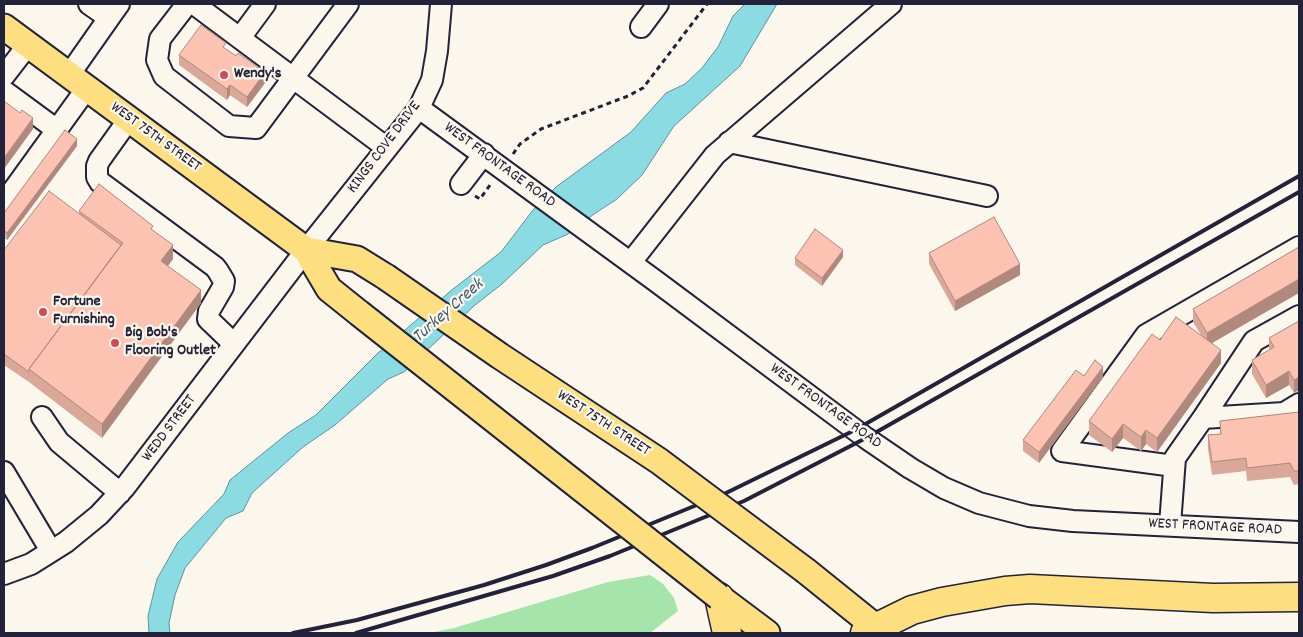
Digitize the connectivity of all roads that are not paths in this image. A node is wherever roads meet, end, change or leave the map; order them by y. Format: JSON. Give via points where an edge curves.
{"nodes":[{"id":1,"x":89,"y":4,"type":"edge"},
{"id":2,"x":187,"y":4,"type":"edge"},
{"id":3,"x":194,"y":4,"type":"edge"},
{"id":4,"x":265,"y":4,"type":"edge"},
{"id":5,"x":348,"y":4,"type":"edge"},
{"id":6,"x":441,"y":4,"type":"edge"},
{"id":7,"x":658,"y":4,"type":"edge"},
{"id":8,"x":891,"y":4,"type":"edge"},
{"id":9,"x":114,"y":11,"type":"edge"},
{"id":10,"x":4,"y":27,"type":"edge"},
{"id":11,"x":641,"y":27,"type":"dead end"},
{"id":12,"x":240,"y":38,"type":"junction"},
{"id":13,"x":28,"y":45,"type":"junction"},
{"id":14,"x":4,"y":76,"type":"edge"},
{"id":15,"x":293,"y":78,"type":"junction"},
{"id":16,"x":78,"y":82,"type":"junction"},
{"id":17,"x":4,"y":91,"type":"edge"},
{"id":18,"x":419,"y":108,"type":"junction"},
{"id":19,"x":129,"y":120,"type":"junction"},
{"id":20,"x":57,"y":130,"type":"junction"},
{"id":21,"x":729,"y":142,"type":"junction"},
{"id":22,"x":387,"y":148,"type":"junction"},
{"id":23,"x":484,"y":154,"type":"junction"},
{"id":24,"x":461,"y":184,"type":"road end"},
{"id":25,"x":986,"y":196,"type":"dead end"},
{"id":26,"x":4,"y":203,"type":"edge"},
{"id":27,"x":1299,"y":247,"type":"edge"},
{"id":28,"x":306,"y":250,"type":"junction"},
{"id":29,"x":631,"y":262,"type":"junction"},
{"id":30,"x":1299,"y":316,"type":"edge"},
{"id":31,"x":234,"y":344,"type":"junction"},
{"id":32,"x":1299,"y":404,"type":"edge"},
{"id":33,"x":42,"y":417,"type":"dead end"},
{"id":34,"x":1203,"y":418,"type":"junction"},
{"id":35,"x":1174,"y":466,"type":"junction"},
{"id":36,"x":4,"y":475,"type":"edge"},
{"id":37,"x":120,"y":493,"type":"junction"},
{"id":38,"x":1170,"y":525,"type":"junction"},
{"id":39,"x":1299,"y":532,"type":"edge"},
{"id":40,"x":52,"y":551,"type":"junction"},
{"id":41,"x":4,"y":574,"type":"edge"},
{"id":42,"x":1299,"y":597,"type":"edge"},
{"id":43,"x":719,"y":598,"type":"junction"},
{"id":44,"x":874,"y":632,"type":"edge"},
{"id":45,"x":726,"y":633,"type":"edge"},
{"id":46,"x":767,"y":633,"type":"edge"}],
"edges":[{"from":1,"to":9,"type":"street"},
{"from":2,"to":15,"type":"street","via":[[160,40],[157,60],[164,76],[229,126],[256,128]]},
{"from":3,"to":12,"type":"street"},
{"from":4,"to":12,"type":"street"},
{"from":5,"to":15,"type":"street"},
{"from":6,"to":18,"type":"street","name":"KINGS COVE DRIVE","via":[[432,80]]},
{"from":7,"to":11,"type":"street"},
{"from":8,"to":21,"type":"street"},
{"from":9,"to":16,"type":"street"},
{"from":10,"to":13,"type":"main road","name":"WEST 75TH STREET"},
{"from":12,"to":15,"type":"street"},
{"from":13,"to":14,"type":"street"},
{"from":13,"to":16,"type":"main road","name":"WEST 75TH STREET"},
{"from":15,"to":22,"type":"street"},
{"from":16,"to":19,"type":"main road","name":"WEST 75TH STREET"},
{"from":16,"to":20,"type":"street"},
{"from":17,"to":20,"type":"street"},
{"from":18,"to":22,"type":"street","name":"KINGS COVE DRIVE"},
{"from":18,"to":23,"type":"street","name":"WEST FRONTAGE ROAD"},
{"from":19,"to":28,"type":"main road","name":"WEST 75TH STREET"},
{"from":19,"to":31,"type":"street","via":[[99,161],[97,176],[100,182],[215,267],[224,281],[208,320]]},
{"from":20,"to":26,"type":"street"},
{"from":21,"to":25,"type":"street"},
{"from":21,"to":29,"type":"street","via":[[715,155]]},
{"from":22,"to":28,"type":"street","name":"KINGS COVE DRIVE"},
{"from":23,"to":24,"type":"street"},
{"from":23,"to":29,"type":"street","name":"WEST FRONTAGE ROAD"},
{"from":27,"to":35,"type":"street","via":[[1146,335],[1062,451]]},
{"from":28,"to":31,"type":"street","name":"WEDD STREET"},
{"from":28,"to":43,"type":"main road","name":"WEST 75TH STREET","bridge":true,"via":[[329,288]]},
{"from":28,"to":44,"type":"main road","name":"WEST 75TH STREET","bridge":true,"via":[[357,259],[386,277],[659,461],[806,571]]},
{"from":29,"to":38,"type":"street","name":"WEST FRONTAGE ROAD","via":[[866,438],[944,488],[979,503],[1029,516]]},
{"from":30,"to":34,"type":"street","via":[[1254,342]]},
{"from":31,"to":37,"type":"street","name":"WEDD STREET"},
{"from":32,"to":34,"type":"street","via":[[1284,412]]},
{"from":33,"to":37,"type":"street","via":[[59,442]]},
{"from":34,"to":35,"type":"street","via":[[1175,458]]},
{"from":35,"to":38,"type":"street"},
{"from":36,"to":40,"type":"street"},
{"from":37,"to":40,"type":"street","name":"WEDD STREET","via":[[100,515]]},
{"from":38,"to":39,"type":"street","name":"WEST FRONTAGE ROAD"},
{"from":40,"to":41,"type":"street","name":"WEDD STREET","via":[[31,564]]},
{"from":42,"to":44,"type":"highway","via":[[1213,598],[1030,589],[1004,591],[912,610]]},
{"from":43,"to":45,"type":"highway"},
{"from":43,"to":46,"type":"main road","name":"WEST 75TH STREET"}]}
